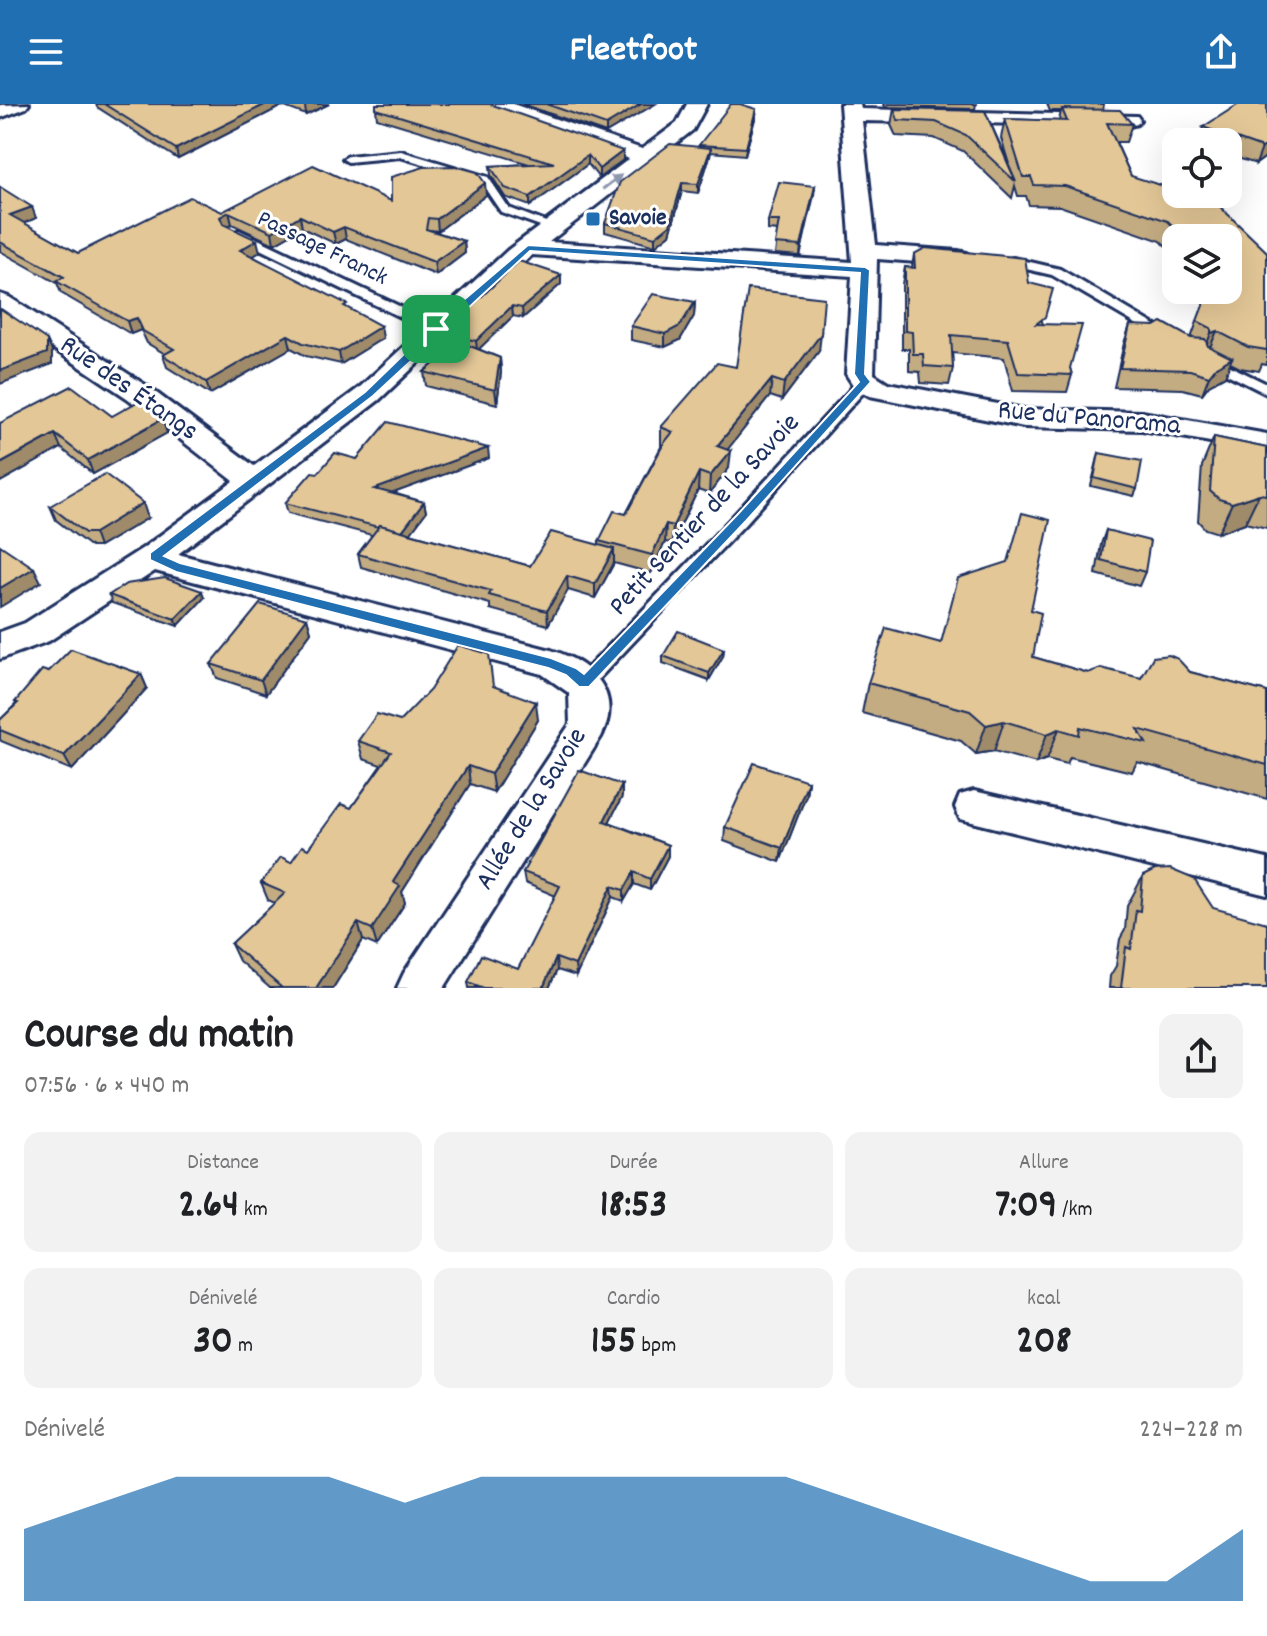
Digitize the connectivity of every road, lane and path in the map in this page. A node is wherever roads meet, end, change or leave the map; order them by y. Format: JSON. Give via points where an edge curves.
{"nodes":[{"id":1,"x":19,"y":104,"type":"edge"},
{"id":2,"x":494,"y":104,"type":"edge"},
{"id":3,"x":697,"y":104,"type":"edge"},
{"id":4,"x":851,"y":109,"type":"edge"},
{"id":5,"x":0,"y":112,"type":"edge"},
{"id":6,"x":1130,"y":120,"type":"edge"},
{"id":7,"x":644,"y":157,"type":"junction"},
{"id":8,"x":348,"y":159,"type":"dead end"},
{"id":9,"x":553,"y":227,"type":"junction"},
{"id":10,"x":231,"y":231,"type":"edge"},
{"id":11,"x":528,"y":248,"type":"junction"},
{"id":12,"x":865,"y":260,"type":"junction"},
{"id":13,"x":1013,"y":262,"type":"joint"},
{"id":14,"x":0,"y":303,"type":"edge"},
{"id":15,"x":436,"y":329,"type":"junction"},
{"id":16,"x":1180,"y":344,"type":"edge"},
{"id":17,"x":1207,"y":359,"type":"edge"},
{"id":18,"x":865,"y":382,"type":"junction"},
{"id":19,"x":1267,"y":390,"type":"edge"},
{"id":20,"x":1267,"y":443,"type":"edge"},
{"id":21,"x":265,"y":473,"type":"junction"},
{"id":22,"x":154,"y":556,"type":"junction"},
{"id":23,"x":0,"y":646,"type":"edge"},
{"id":24,"x":584,"y":683,"type":"junction"},
{"id":25,"x":974,"y":807,"type":"dead end"},
{"id":26,"x":1267,"y":877,"type":"edge"},
{"id":27,"x":419,"y":988,"type":"edge"}],
"edges":[{"from":1,"to":5,"type":"street"},
{"from":2,"to":7,"type":"street"},
{"from":3,"to":7,"type":"street","via":[[686,126]]},
{"from":4,"to":6,"type":"street"},
{"from":4,"to":12,"type":"street"},
{"from":9,"to":7,"type":"street","one_way":true},
{"from":8,"to":9,"type":"lane","via":[[401,154],[484,179],[505,210]]},
{"from":9,"to":11,"type":"street"},
{"from":10,"to":15,"type":"lane","name":"Passage Franck"},
{"from":11,"to":12,"type":"street"},
{"from":11,"to":15,"type":"street"},
{"from":12,"to":13,"type":"street"},
{"from":12,"to":18,"type":"street","via":[[860,374]]},
{"from":13,"to":16,"type":"lane","via":[[1056,272]]},
{"from":14,"to":21,"type":"street","name":"Rue des Étangs"},
{"from":15,"to":21,"type":"street","via":[[369,394]]},
{"from":17,"to":19,"type":"lane"},
{"from":18,"to":20,"type":"street","name":"Rue du Panorama","via":[[880,390],[1024,418],[1142,421]]},
{"from":18,"to":24,"type":"lane","name":"Petit Sentier de la Savoie"},
{"from":21,"to":22,"type":"street"},
{"from":22,"to":23,"type":"street","via":[[37,632]]},
{"from":22,"to":24,"type":"street","via":[[176,567],[551,663]]},
{"from":24,"to":27,"type":"street","name":"Allée de la Savoie","via":[[590,697],[588,727]]},
{"from":25,"to":26,"type":"street"}]}
